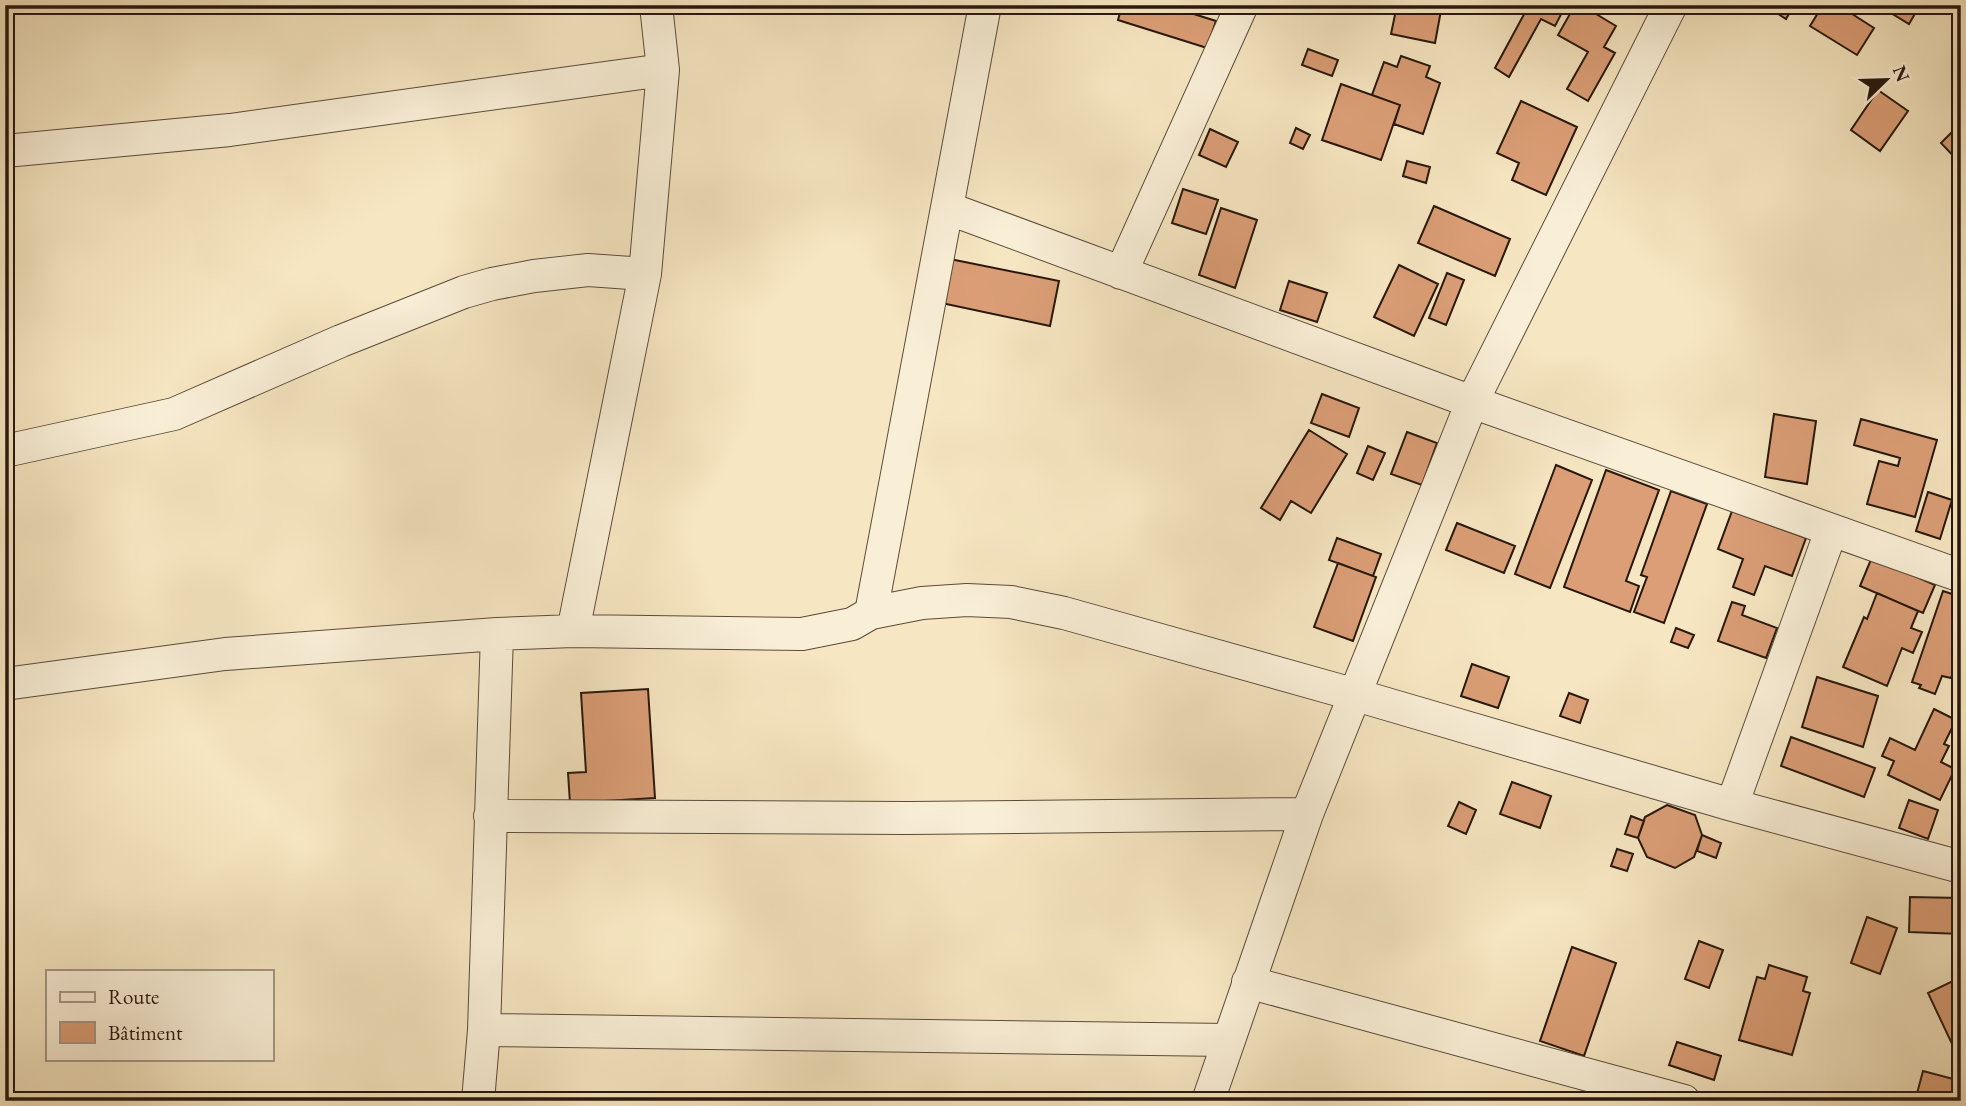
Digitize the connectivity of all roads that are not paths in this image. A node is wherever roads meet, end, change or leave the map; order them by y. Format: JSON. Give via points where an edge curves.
{"nodes":[{"id":1,"x":656,"y":5,"type":"edge"},
{"id":2,"x":985,"y":5,"type":"edge"},
{"id":3,"x":1242,"y":5,"type":"edge"},
{"id":4,"x":1658,"y":10,"type":"edge"},
{"id":5,"x":663,"y":70,"type":"junction"},
{"id":6,"x":5,"y":152,"type":"edge"},
{"id":7,"x":947,"y":208,"type":"junction"},
{"id":8,"x":1121,"y":273,"type":"junction"},
{"id":9,"x":645,"y":274,"type":"junction"},
{"id":10,"x":1472,"y":402,"type":"junction"},
{"id":11,"x":5,"y":451,"type":"edge"},
{"id":12,"x":1831,"y":531,"type":"junction"},
{"id":13,"x":1961,"y":576,"type":"edge"},
{"id":14,"x":871,"y":613,"type":"junction"},
{"id":15,"x":573,"y":631,"type":"junction"},
{"id":16,"x":497,"y":634,"type":"junction"},
{"id":17,"x":5,"y":684,"type":"edge"},
{"id":18,"x":1356,"y":695,"type":"junction"},
{"id":19,"x":1731,"y":805,"type":"junction"},
{"id":20,"x":1307,"y":814,"type":"junction"},
{"id":21,"x":490,"y":816,"type":"junction"},
{"id":22,"x":1961,"y":867,"type":"edge"},
{"id":23,"x":1248,"y":982,"type":"junction"},
{"id":24,"x":484,"y":1030,"type":"junction"},
{"id":25,"x":1228,"y":1040,"type":"junction"},
{"id":26,"x":478,"y":1101,"type":"edge"},
{"id":27,"x":1208,"y":1101,"type":"edge"},
{"id":28,"x":1684,"y":1101,"type":"edge"}],
"edges":[{"from":1,"to":5,"type":"street"},
{"from":2,"to":7,"type":"street"},
{"from":3,"to":8,"type":"street"},
{"from":4,"to":10,"type":"street"},
{"from":5,"to":6,"type":"street","via":[[230,130]]},
{"from":5,"to":9,"type":"street"},
{"from":7,"to":8,"type":"street"},
{"from":7,"to":14,"type":"street"},
{"from":8,"to":10,"type":"street"},
{"from":9,"to":11,"type":"street","via":[[588,270],[492,284],[341,341],[174,414]]},
{"from":9,"to":15,"type":"street"},
{"from":10,"to":12,"type":"street"},
{"from":10,"to":18,"type":"street"},
{"from":12,"to":13,"type":"street"},
{"from":12,"to":19,"type":"street"},
{"from":14,"to":15,"type":"street","via":[[852,624],[802,634]]},
{"from":14,"to":18,"type":"street","via":[[922,603],[1011,602]]},
{"from":15,"to":16,"type":"street"},
{"from":16,"to":17,"type":"street","via":[[225,654]]},
{"from":16,"to":21,"type":"street"},
{"from":18,"to":19,"type":"street"},
{"from":18,"to":20,"type":"street"},
{"from":19,"to":22,"type":"street"},
{"from":20,"to":21,"type":"street"},
{"from":20,"to":23,"type":"street"},
{"from":21,"to":24,"type":"street"},
{"from":23,"to":25,"type":"street"},
{"from":23,"to":28,"type":"street"},
{"from":24,"to":25,"type":"street"},
{"from":24,"to":26,"type":"street"},
{"from":25,"to":27,"type":"street"}]}
